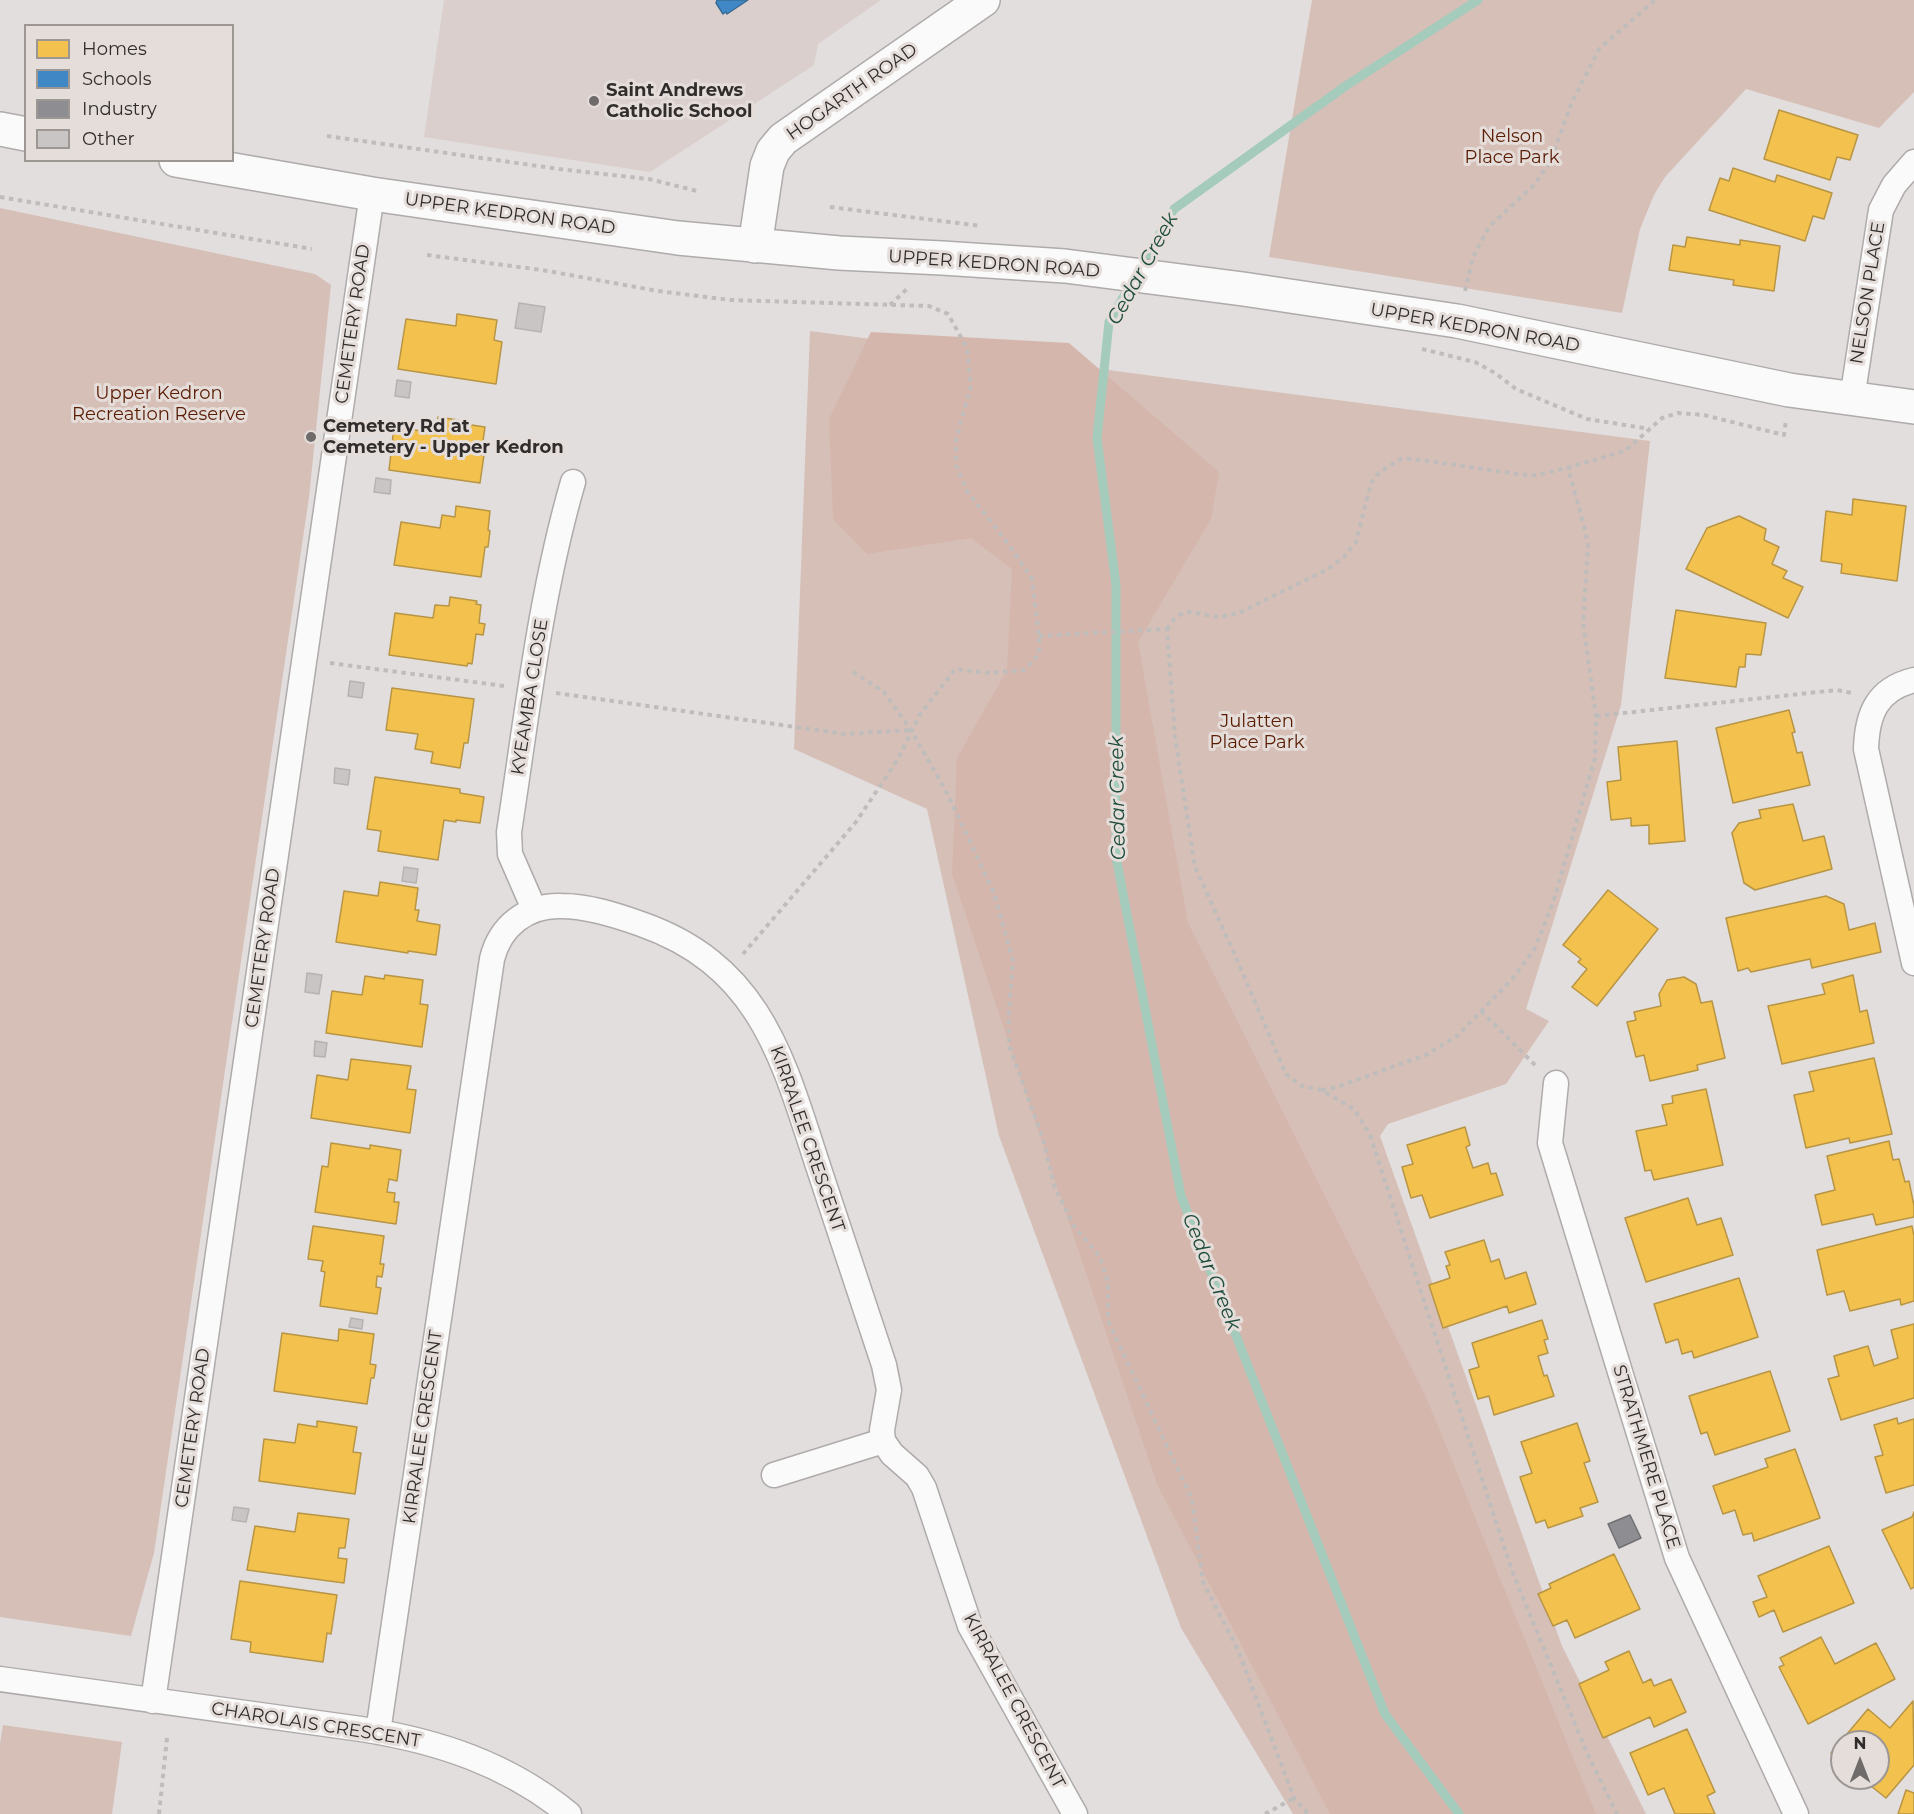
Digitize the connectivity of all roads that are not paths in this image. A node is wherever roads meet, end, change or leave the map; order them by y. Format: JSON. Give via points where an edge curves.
{"nodes":[{"id":1,"x":983,"y":0,"type":"edge"},
{"id":2,"x":0,"y":129,"type":"edge"},
{"id":3,"x":24,"y":134,"type":"edge"},
{"id":4,"x":188,"y":162,"type":"edge"},
{"id":5,"x":1914,"y":162,"type":"edge"},
{"id":6,"x":372,"y":194,"type":"junction"},
{"id":7,"x":755,"y":246,"type":"junction"},
{"id":8,"x":1852,"y":399,"type":"junction"},
{"id":9,"x":1914,"y":407,"type":"edge"},
{"id":10,"x":573,"y":482,"type":"dead end"},
{"id":11,"x":1914,"y":680,"type":"edge"},
{"id":12,"x":534,"y":909,"type":"junction"},
{"id":13,"x":1914,"y":963,"type":"edge"},
{"id":14,"x":1556,"y":1083,"type":"road end"},
{"id":15,"x":883,"y":1441,"type":"junction"},
{"id":16,"x":774,"y":1475,"type":"dead end"},
{"id":17,"x":0,"y":1679,"type":"edge"},
{"id":18,"x":153,"y":1701,"type":"junction"},
{"id":19,"x":378,"y":1732,"type":"junction"},
{"id":20,"x":569,"y":1814,"type":"edge"},
{"id":21,"x":1075,"y":1814,"type":"edge"},
{"id":22,"x":1796,"y":1814,"type":"edge"}],
"edges":[{"from":1,"to":7,"type":"main road","name":"HOGARTH ROAD","via":[[783,139],[766,166]]},
{"from":2,"to":3,"type":"main road"},
{"from":4,"to":6,"type":"main road","name":"UPPER KEDRON ROAD"},
{"from":5,"to":8,"type":"street","name":"NELSON PLACE","via":[[1894,185],[1881,210]]},
{"from":6,"to":7,"type":"main road","name":"UPPER KEDRON ROAD"},
{"from":6,"to":18,"type":"street","name":"CEMETERY ROAD"},
{"from":7,"to":8,"type":"main road","name":"UPPER KEDRON ROAD","via":[[1065,266],[1243,289],[1458,321],[1789,390]]},
{"from":8,"to":9,"type":"main road","name":"UPPER KEDRON ROAD"},
{"from":10,"to":12,"type":"street","name":"KYEAMBA CLOSE","via":[[556,541],[509,832],[508,848]]},
{"from":11,"to":13,"type":"street","via":[[1881,697],[1866,728],[1866,749]]},
{"from":12,"to":15,"type":"street","name":"KIRRALEE CRESCENT","via":[[572,906],[660,931],[691,948],[751,1002],[781,1058],[884,1365],[889,1390]]},
{"from":12,"to":19,"type":"street","name":"KIRRALEE CRESCENT","via":[[503,933],[492,959]]},
{"from":14,"to":22,"type":"street","name":"STRATHMERE PLACE","via":[[1550,1143],[1677,1558]]},
{"from":15,"to":16,"type":"street"},
{"from":15,"to":21,"type":"street","name":"KIRRALEE CRESCENT","via":[[924,1488],[970,1626]]},
{"from":17,"to":18,"type":"street","name":"CHAROLAIS CRESCENT"},
{"from":18,"to":19,"type":"street","name":"CHAROLAIS CRESCENT"},
{"from":19,"to":20,"type":"street","name":"CHAROLAIS CRESCENT","via":[[426,1741],[474,1758],[533,1788]]}]}
